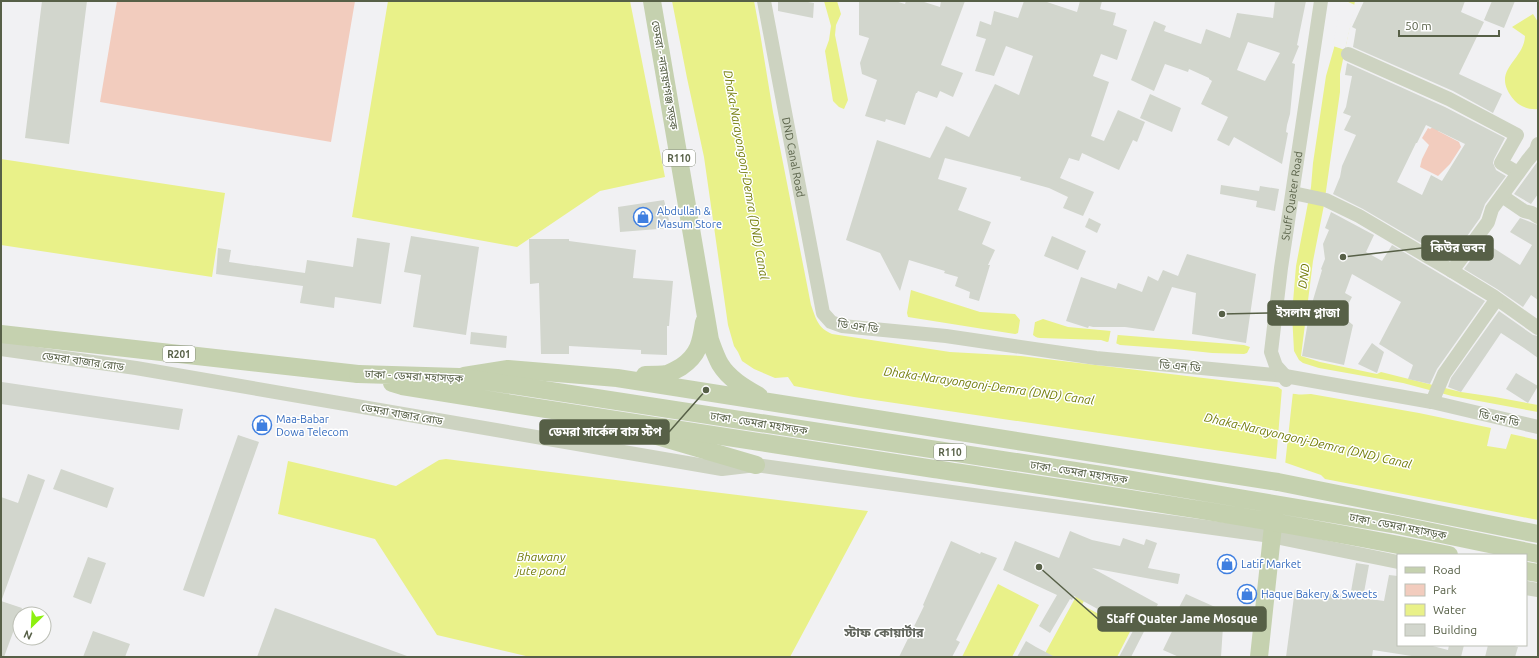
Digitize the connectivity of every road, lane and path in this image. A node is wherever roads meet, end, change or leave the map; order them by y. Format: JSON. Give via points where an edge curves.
{"nodes":[{"id":1,"x":652,"y":1,"type":"edge"},
{"id":2,"x":764,"y":1,"type":"edge"},
{"id":3,"x":1321,"y":1,"type":"edge"},
{"id":4,"x":1348,"y":54,"type":"dead end"},
{"id":5,"x":1538,"y":144,"type":"edge"},
{"id":6,"x":1518,"y":174,"type":"junction"},
{"id":7,"x":1293,"y":193,"type":"junction"},
{"id":8,"x":1502,"y":196,"type":"junction"},
{"id":9,"x":1538,"y":217,"type":"edge"},
{"id":10,"x":1452,"y":271,"type":"junction"},
{"id":11,"x":1496,"y":300,"type":"junction"},
{"id":12,"x":823,"y":313,"type":"joint"},
{"id":13,"x":705,"y":315,"type":"junction"},
{"id":14,"x":1538,"y":328,"type":"edge"},
{"id":15,"x":1,"y":334,"type":"edge"},
{"id":16,"x":1,"y":350,"type":"edge"},
{"id":17,"x":358,"y":374,"type":"junction"},
{"id":18,"x":459,"y":377,"type":"junction"},
{"id":19,"x":617,"y":378,"type":"junction"},
{"id":20,"x":1287,"y":381,"type":"junction"},
{"id":21,"x":1436,"y":394,"type":"junction"},
{"id":22,"x":767,"y":401,"type":"junction"},
{"id":23,"x":591,"y":417,"type":"junction"},
{"id":24,"x":1538,"y":427,"type":"edge"},
{"id":25,"x":756,"y":465,"type":"junction"},
{"id":26,"x":1278,"y":477,"type":"junction"},
{"id":27,"x":1538,"y":534,"type":"edge"},
{"id":28,"x":1271,"y":536,"type":"junction"},
{"id":29,"x":1444,"y":554,"type":"edge"},
{"id":30,"x":1538,"y":554,"type":"edge"},
{"id":31,"x":1397,"y":562,"type":"edge"},
{"id":32,"x":1527,"y":571,"type":"edge"},
{"id":33,"x":1538,"y":573,"type":"edge"},
{"id":34,"x":1527,"y":588,"type":"edge"},
{"id":35,"x":1538,"y":590,"type":"edge"},
{"id":36,"x":1259,"y":657,"type":"edge"}],
"edges":[{"from":1,"to":13,"type":"main road","name":"ডেমরা - নারায়ণগঞ্জ সড়ক","number":"R110"},
{"from":2,"to":12,"type":"street","name":"DND Canal Road"},
{"from":3,"to":7,"type":"street","name":"Stuff Quater Road"},
{"from":4,"to":6,"type":"street","via":[[1449,99],[1517,136],[1501,163]]},
{"from":5,"to":6,"type":"street"},
{"from":6,"to":8,"type":"street"},
{"from":7,"to":10,"type":"street","via":[[1326,200],[1359,216]]},
{"from":7,"to":20,"type":"street","name":"Stuff Quater Road","via":[[1270,352]]},
{"from":8,"to":9,"type":"street"},
{"from":8,"to":10,"type":"street","via":[[1492,208],[1488,222]]},
{"from":10,"to":11,"type":"street"},
{"from":11,"to":14,"type":"street"},
{"from":11,"to":21,"type":"street","via":[[1444,374]]},
{"from":12,"to":20,"type":"street","name":"ডি এন ডি","via":[[830,322],[842,326],[946,336],[1096,358]]},
{"from":13,"to":19,"type":"main road","name":"ডেমরা - নারায়ণগঞ্জ সড়ক","number":"R110","via":[[697,352],[675,371]]},
{"from":13,"to":22,"type":"main road","name":"ডেমরা - নারায়ণগঞ্জ সড়ক","number":"R110","via":[[710,340],[720,364],[742,386]]},
{"from":15,"to":17,"type":"main road","number":"R201"},
{"from":16,"to":25,"type":"street","name":"ডেমরা বাজার রোড","via":[[136,368],[722,469]]},
{"from":17,"to":18,"type":"main road","name":"ঢাকা - ডেমরা মহাসড়ক","number":"R110","bridge":true},
{"from":17,"to":23,"type":"main road","name":"ঢাকা - ডেমরা মহাসড়ক","number":"R110","bridge":true,"via":[[402,386]]},
{"from":18,"to":19,"type":"main road","via":[[508,369]]},
{"from":18,"to":30,"type":"main road","name":"ঢাকা - ডেমরা মহাসড়ক","number":"R110","bridge":true,"via":[[1108,476],[1394,524]]},
{"from":19,"to":22,"type":"main road"},
{"from":20,"to":21,"type":"street","name":"ডি এন ডি"},
{"from":21,"to":24,"type":"street","name":"ডি এন ডি"},
{"from":22,"to":26,"type":"main road"},
{"from":23,"to":25,"type":"main road"},
{"from":23,"to":29,"type":"main road","name":"ঢাকা - ডেমরা মহাসড়ক","number":"R110","bridge":true,"via":[[1106,495]]},
{"from":25,"to":28,"type":"street","name":"ডেমরা বাজার রোড"},
{"from":26,"to":27,"type":"main road"},
{"from":26,"to":28,"type":"main road"},
{"from":28,"to":31,"type":"street","name":"ডেমরা বাজার রোড"},
{"from":28,"to":36,"type":"main road"},
{"from":32,"to":33,"type":"main road"},
{"from":34,"to":35,"type":"street"}]}
